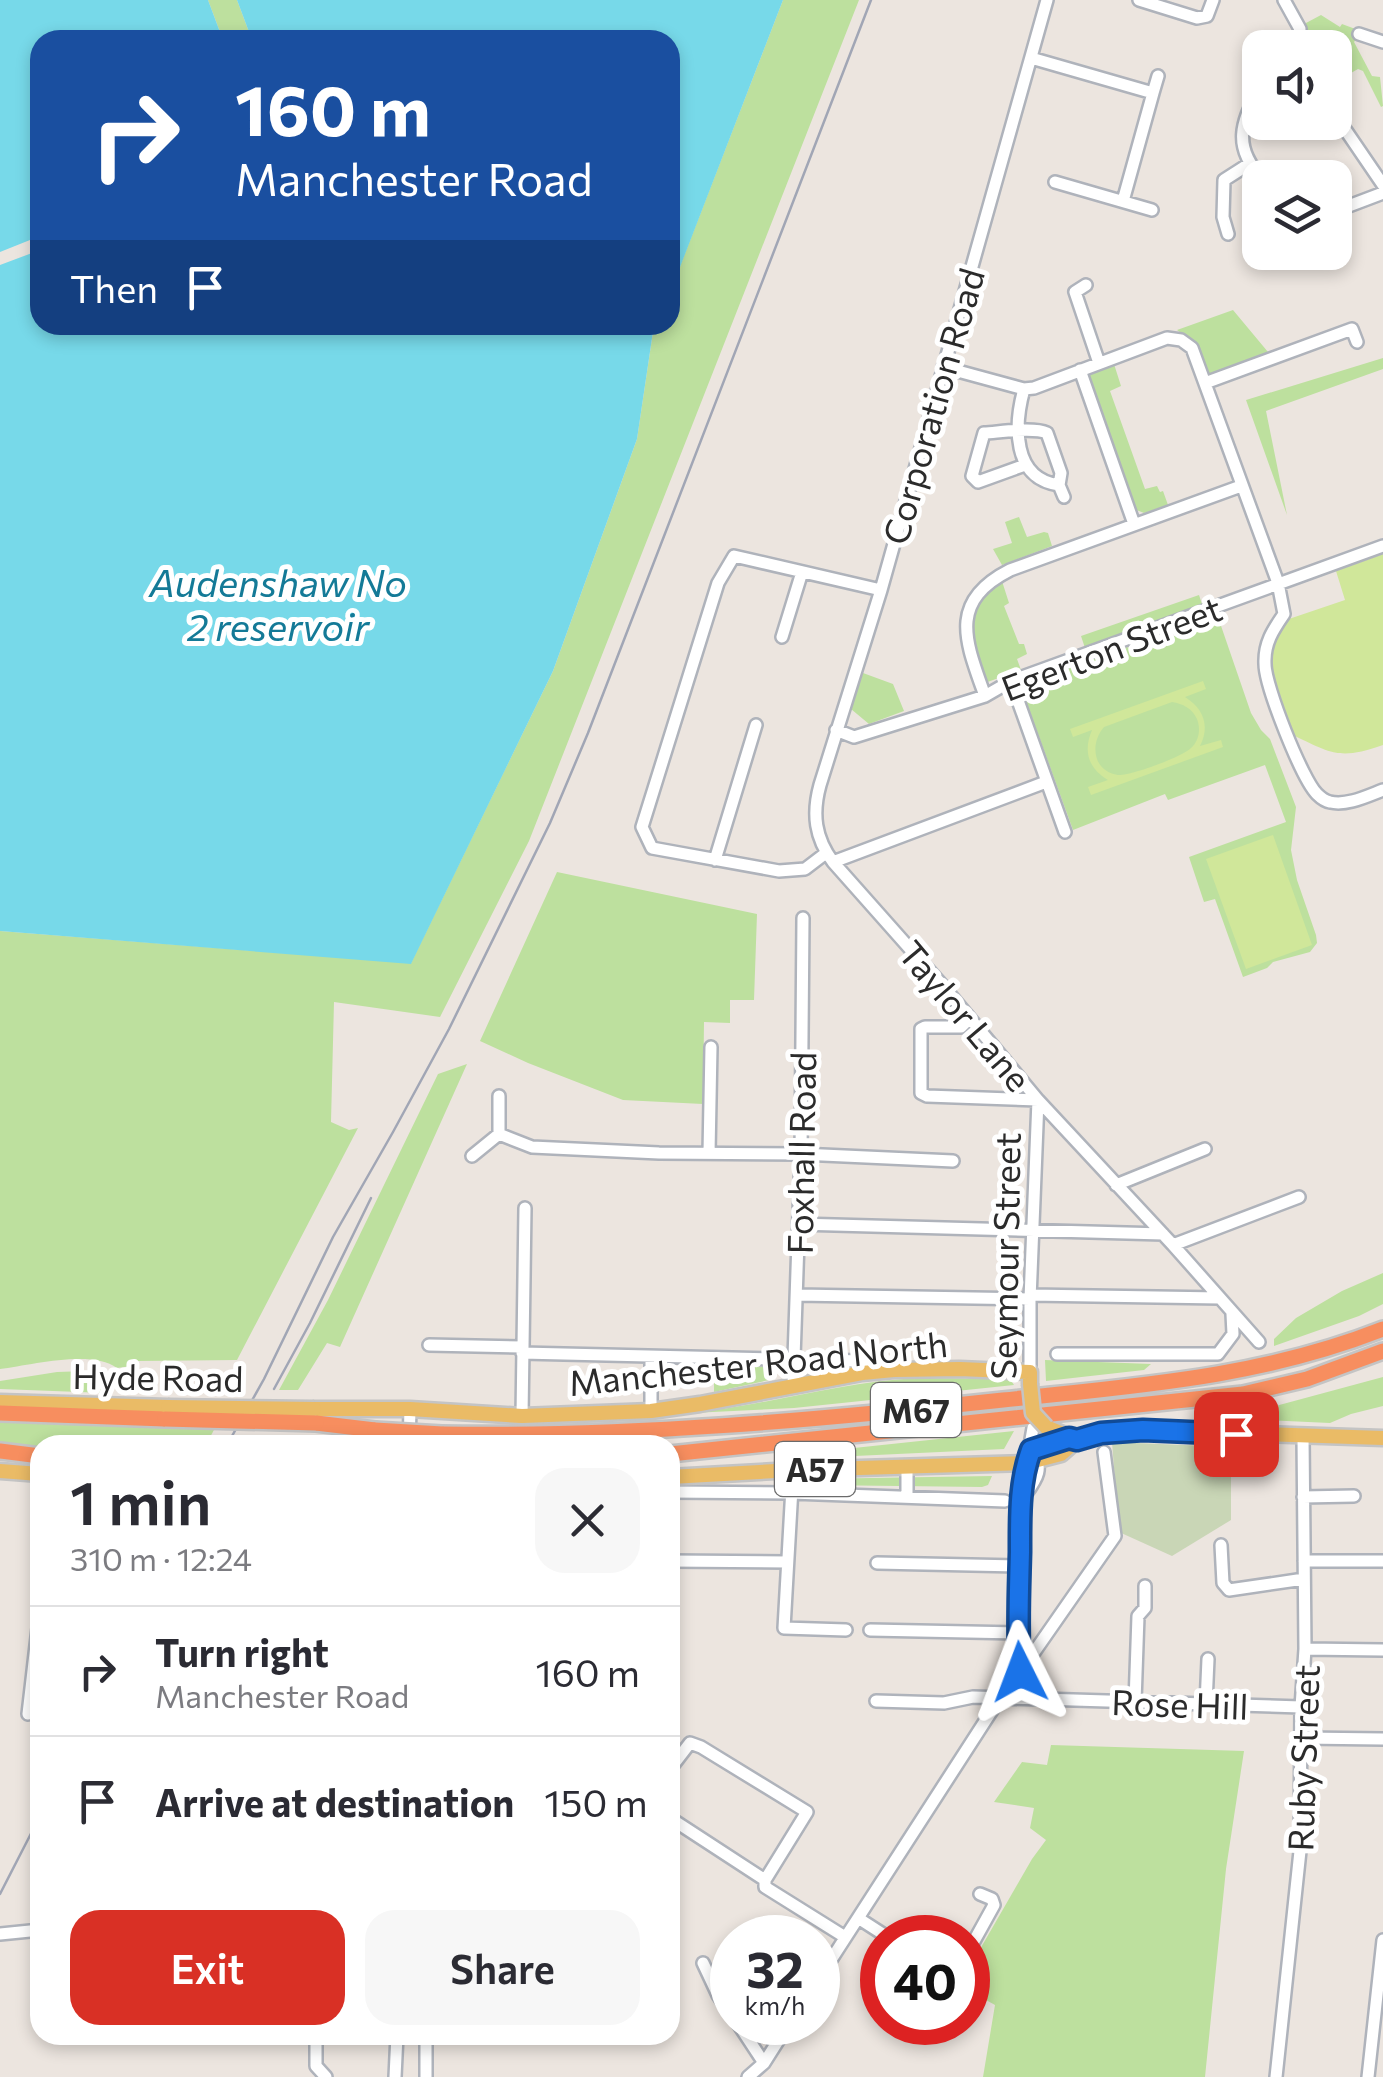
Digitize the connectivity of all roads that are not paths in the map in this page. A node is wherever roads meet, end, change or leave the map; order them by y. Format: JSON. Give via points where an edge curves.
{"nodes":[{"id":1,"x":1047,"y":0,"type":"edge"},
{"id":2,"x":1139,"y":0,"type":"edge"},
{"id":3,"x":1213,"y":0,"type":"edge"},
{"id":4,"x":1284,"y":0,"type":"edge"},
{"id":5,"x":1300,"y":30,"type":"edge"},
{"id":6,"x":1359,"y":34,"type":"dead end"},
{"id":7,"x":1383,"y":42,"type":"edge"},
{"id":8,"x":1030,"y":58,"type":"junction"},
{"id":9,"x":1158,"y":76,"type":"dead end"},
{"id":10,"x":1154,"y":93,"type":"junction"},
{"id":11,"x":1351,"y":140,"type":"edge"},
{"id":12,"x":1242,"y":168,"type":"edge"},
{"id":13,"x":1056,"y":182,"type":"dead end"},
{"id":14,"x":1383,"y":185,"type":"edge"},
{"id":15,"x":1383,"y":193,"type":"edge"},
{"id":16,"x":1123,"y":201,"type":"junction"},
{"id":17,"x":1352,"y":205,"type":"edge"},
{"id":18,"x":1152,"y":210,"type":"dead end"},
{"id":19,"x":1228,"y":234,"type":"dead end"},
{"id":20,"x":1086,"y":285,"type":"dead end"},
{"id":21,"x":1357,"y":342,"type":"dead end"},
{"id":22,"x":1099,"y":363,"type":"junction"},
{"id":23,"x":943,"y":367,"type":"junction"},
{"id":24,"x":1080,"y":370,"type":"junction"},
{"id":25,"x":1205,"y":383,"type":"junction"},
{"id":26,"x":1024,"y":389,"type":"junction"},
{"id":27,"x":1017,"y":432,"type":"junction"},
{"id":28,"x":1025,"y":466,"type":"junction"},
{"id":29,"x":1240,"y":486,"type":"junction"},
{"id":30,"x":1134,"y":524,"type":"junction"},
{"id":31,"x":1383,"y":546,"type":"edge"},
{"id":32,"x":802,"y":572,"type":"junction"},
{"id":33,"x":1278,"y":582,"type":"junction"},
{"id":34,"x":881,"y":590,"type":"junction"},
{"id":35,"x":782,"y":637,"type":"dead end"},
{"id":36,"x":1010,"y":680,"type":"junction"},
{"id":37,"x":985,"y":696,"type":"junction"},
{"id":38,"x":756,"y":725,"type":"dead end"},
{"id":39,"x":836,"y":730,"type":"junction"},
{"id":40,"x":1046,"y":782,"type":"junction"},
{"id":41,"x":1383,"y":790,"type":"edge"},
{"id":42,"x":814,"y":810,"type":"joint"},
{"id":43,"x":1065,"y":832,"type":"dead end"},
{"id":44,"x":829,"y":857,"type":"junction"},
{"id":45,"x":716,"y":860,"type":"junction"},
{"id":46,"x":803,"y":918,"type":"dead end"},
{"id":47,"x":969,"y":1019,"type":"junction"},
{"id":48,"x":711,"y":1048,"type":"dead end"},
{"id":49,"x":499,"y":1096,"type":"dead end"},
{"id":50,"x":1038,"y":1100,"type":"junction"},
{"id":51,"x":499,"y":1134,"type":"junction"},
{"id":52,"x":1205,"y":1150,"type":"dead end"},
{"id":53,"x":709,"y":1153,"type":"junction"},
{"id":54,"x":801,"y":1154,"type":"junction"},
{"id":55,"x":472,"y":1156,"type":"dead end"},
{"id":56,"x":953,"y":1161,"type":"dead end"},
{"id":57,"x":1116,"y":1184,"type":"junction"},
{"id":58,"x":1299,"y":1197,"type":"dead end"},
{"id":59,"x":525,"y":1208,"type":"dead end"},
{"id":60,"x":798,"y":1224,"type":"junction"},
{"id":61,"x":1032,"y":1230,"type":"junction"},
{"id":62,"x":1162,"y":1234,"type":"junction"},
{"id":63,"x":1173,"y":1245,"type":"junction"},
{"id":64,"x":797,"y":1295,"type":"junction"},
{"id":65,"x":1030,"y":1297,"type":"junction"},
{"id":66,"x":1220,"y":1298,"type":"junction"},
{"id":67,"x":1232,"y":1314,"type":"junction"},
{"id":68,"x":1383,"y":1326,"type":"edge"},
{"id":69,"x":1259,"y":1342,"type":"dead end"},
{"id":70,"x":429,"y":1346,"type":"dead end"},
{"id":71,"x":522,"y":1350,"type":"junction"},
{"id":72,"x":1057,"y":1354,"type":"dead end"},
{"id":73,"x":1383,"y":1354,"type":"edge"},
{"id":74,"x":652,"y":1357,"type":"junction"},
{"id":75,"x":795,"y":1361,"type":"junction"},
{"id":76,"x":894,"y":1370,"type":"junction"},
{"id":77,"x":1030,"y":1378,"type":"junction"},
{"id":78,"x":792,"y":1387,"type":"junction"},
{"id":79,"x":0,"y":1402,"type":"edge"},
{"id":80,"x":410,"y":1408,"type":"junction"},
{"id":81,"x":314,"y":1410,"type":"joint"},
{"id":82,"x":651,"y":1411,"type":"junction"},
{"id":83,"x":0,"y":1413,"type":"edge"},
{"id":84,"x":167,"y":1413,"type":"junction"},
{"id":85,"x":522,"y":1416,"type":"junction"},
{"id":86,"x":1037,"y":1423,"type":"junction"},
{"id":87,"x":409,"y":1435,"type":"edge"},
{"id":88,"x":487,"y":1435,"type":"edge"},
{"id":89,"x":557,"y":1435,"type":"edge"},
{"id":90,"x":1303,"y":1437,"type":"junction"},
{"id":91,"x":1073,"y":1438,"type":"junction"},
{"id":92,"x":1383,"y":1438,"type":"edge"},
{"id":93,"x":5,"y":1452,"type":"edge"},
{"id":94,"x":1104,"y":1452,"type":"dead end"},
{"id":95,"x":680,"y":1453,"type":"edge"},
{"id":96,"x":30,"y":1455,"type":"edge"},
{"id":97,"x":1032,"y":1458,"type":"junction"},
{"id":98,"x":30,"y":1461,"type":"edge"},
{"id":99,"x":996,"y":1464,"type":"junction"},
{"id":100,"x":907,"y":1466,"type":"junction"},
{"id":101,"x":793,"y":1470,"type":"junction"},
{"id":102,"x":0,"y":1471,"type":"edge"},
{"id":103,"x":30,"y":1473,"type":"edge"},
{"id":104,"x":680,"y":1476,"type":"edge"},
{"id":105,"x":680,"y":1492,"type":"edge"},
{"id":106,"x":792,"y":1493,"type":"junction"},
{"id":107,"x":907,"y":1496,"type":"junction"},
{"id":108,"x":1354,"y":1496,"type":"dead end"},
{"id":109,"x":1303,"y":1497,"type":"junction"},
{"id":110,"x":1004,"y":1500,"type":"dead end"},
{"id":111,"x":1020,"y":1502,"type":"junction"},
{"id":112,"x":1221,"y":1545,"type":"dead end"},
{"id":113,"x":1304,"y":1560,"type":"junction"},
{"id":114,"x":680,"y":1561,"type":"edge"},
{"id":115,"x":1383,"y":1561,"type":"edge"},
{"id":116,"x":786,"y":1562,"type":"junction"},
{"id":117,"x":877,"y":1562,"type":"dead end"},
{"id":118,"x":1019,"y":1566,"type":"junction"},
{"id":119,"x":1304,"y":1578,"type":"junction"},
{"id":120,"x":1146,"y":1586,"type":"dead end"},
{"id":121,"x":846,"y":1630,"type":"dead end"},
{"id":122,"x":870,"y":1630,"type":"dead end"},
{"id":123,"x":1018,"y":1633,"type":"junction"},
{"id":124,"x":1306,"y":1649,"type":"junction"},
{"id":125,"x":1383,"y":1650,"type":"edge"},
{"id":126,"x":1208,"y":1659,"type":"dead end"},
{"id":127,"x":1020,"y":1672,"type":"junction"},
{"id":128,"x":1000,"y":1698,"type":"junction"},
{"id":129,"x":876,"y":1701,"type":"dead end"},
{"id":130,"x":1135,"y":1702,"type":"junction"},
{"id":131,"x":30,"y":1704,"type":"edge"},
{"id":132,"x":1206,"y":1704,"type":"junction"},
{"id":133,"x":1302,"y":1706,"type":"junction"},
{"id":134,"x":28,"y":1714,"type":"dead end"},
{"id":135,"x":1302,"y":1738,"type":"junction"},
{"id":136,"x":1383,"y":1739,"type":"edge"},
{"id":137,"x":680,"y":1756,"type":"edge"},
{"id":138,"x":680,"y":1825,"type":"edge"},
{"id":139,"x":765,"y":1880,"type":"junction"},
{"id":140,"x":980,"y":1894,"type":"dead end"},
{"id":141,"x":989,"y":1915,"type":"edge"},
{"id":142,"x":858,"y":1918,"type":"joint"},
{"id":143,"x":30,"y":1931,"type":"edge"},
{"id":144,"x":0,"y":1934,"type":"edge"},
{"id":145,"x":845,"y":1937,"type":"junction"},
{"id":146,"x":1383,"y":1940,"type":"edge"},
{"id":147,"x":840,"y":1945,"type":"edge"},
{"id":148,"x":1382,"y":1954,"type":"edge"},
{"id":149,"x":703,"y":1963,"type":"dead end"},
{"id":150,"x":710,"y":1978,"type":"edge"},
{"id":151,"x":316,"y":2045,"type":"edge"},
{"id":152,"x":397,"y":2045,"type":"edge"},
{"id":153,"x":426,"y":2045,"type":"edge"},
{"id":154,"x":752,"y":2045,"type":"edge"},
{"id":155,"x":776,"y":2045,"type":"edge"},
{"id":156,"x":764,"y":2064,"type":"junction"},
{"id":157,"x":326,"y":2077,"type":"edge"},
{"id":158,"x":395,"y":2077,"type":"edge"},
{"id":159,"x":426,"y":2077,"type":"edge"},
{"id":160,"x":748,"y":2077,"type":"edge"},
{"id":161,"x":1276,"y":2077,"type":"edge"},
{"id":162,"x":1368,"y":2077,"type":"edge"}],
"edges":[{"from":1,"to":8,"type":"street","name":"Corporation Road"},
{"from":2,"to":3,"type":"street","via":[[1197,18],[1208,16]]},
{"from":4,"to":5,"type":"street"},
{"from":6,"to":7,"type":"street"},
{"from":8,"to":10,"type":"street"},
{"from":8,"to":23,"type":"street","name":"Corporation Road"},
{"from":9,"to":10,"type":"street"},
{"from":10,"to":16,"type":"street"},
{"from":11,"to":14,"type":"street"},
{"from":12,"to":19,"type":"street","via":[[1224,180]]},
{"from":13,"to":16,"type":"street"},
{"from":15,"to":17,"type":"street"},
{"from":16,"to":18,"type":"street"},
{"from":20,"to":22,"type":"street","via":[[1075,292]]},
{"from":21,"to":25,"type":"street","via":[[1352,330]]},
{"from":22,"to":24,"type":"street"},
{"from":22,"to":25,"type":"street","via":[[1167,338],[1182,340],[1192,348]]},
{"from":23,"to":26,"type":"street"},
{"from":23,"to":34,"type":"street","name":"Corporation Road"},
{"from":24,"to":26,"type":"street"},
{"from":24,"to":30,"type":"street"},
{"from":25,"to":29,"type":"street"},
{"from":26,"to":27,"type":"street"},
{"from":27,"to":28,"type":"street"},
{"from":27,"to":28,"type":"street","via":[[1047,433],[1062,491]]},
{"from":27,"to":28,"type":"street","via":[[984,432],[972,476],[978,482]]},
{"from":29,"to":30,"type":"street"},
{"from":29,"to":33,"type":"street"},
{"from":30,"to":37,"type":"street","via":[[989,580],[974,598],[966,643]]},
{"from":31,"to":33,"type":"street","name":"Egerton Street"},
{"from":32,"to":34,"type":"street"},
{"from":32,"to":35,"type":"street"},
{"from":32,"to":45,"type":"street","via":[[734,556],[718,583],[642,827],[652,848]]},
{"from":33,"to":36,"type":"street","name":"Egerton Street"},
{"from":33,"to":41,"type":"street","via":[[1284,614],[1267,641],[1264,668],[1314,792],[1332,803]]},
{"from":34,"to":39,"type":"street","name":"Corporation Road"},
{"from":36,"to":37,"type":"street","name":"Egerton Street"},
{"from":36,"to":40,"type":"street"},
{"from":37,"to":39,"type":"street","name":"Egerton Street","via":[[854,736]]},
{"from":38,"to":45,"type":"street"},
{"from":39,"to":42,"type":"street","name":"Corporation Road"},
{"from":40,"to":43,"type":"street"},
{"from":40,"to":44,"type":"street"},
{"from":42,"to":44,"type":"street","name":"Taylor Lane"},
{"from":44,"to":45,"type":"street","via":[[796,871]]},
{"from":44,"to":47,"type":"street","name":"Taylor Lane"},
{"from":46,"to":54,"type":"street","name":"Foxhall Road"},
{"from":47,"to":50,"type":"street","name":"Taylor Lane"},
{"from":47,"to":50,"type":"street","via":[[961,1027],[921,1029],[920,1093]]},
{"from":48,"to":53,"type":"street"},
{"from":49,"to":51,"type":"street"},
{"from":50,"to":57,"type":"street","name":"Taylor Lane"},
{"from":50,"to":61,"type":"street","name":"Seymour Street"},
{"from":51,"to":53,"type":"street","via":[[532,1147]]},
{"from":51,"to":55,"type":"street"},
{"from":52,"to":57,"type":"street"},
{"from":53,"to":54,"type":"street"},
{"from":54,"to":56,"type":"street"},
{"from":54,"to":60,"type":"street","name":"Foxhall Road"},
{"from":57,"to":62,"type":"street","name":"Taylor Lane"},
{"from":58,"to":63,"type":"street"},
{"from":59,"to":71,"type":"street"},
{"from":60,"to":61,"type":"street"},
{"from":60,"to":64,"type":"street","name":"Foxhall Road"},
{"from":61,"to":62,"type":"street"},
{"from":61,"to":65,"type":"street","name":"Seymour Street"},
{"from":62,"to":63,"type":"street","name":"Taylor Lane"},
{"from":63,"to":66,"type":"street","name":"Taylor Lane"},
{"from":64,"to":65,"type":"street"},
{"from":64,"to":75,"type":"street","name":"Foxhall Road"},
{"from":65,"to":66,"type":"street"},
{"from":65,"to":77,"type":"street","name":"Seymour Street"},
{"from":66,"to":67,"type":"street","name":"Taylor Lane"},
{"from":67,"to":69,"type":"street","name":"Taylor Lane"},
{"from":67,"to":72,"type":"street","via":[[1233,1334],[1218,1354]]},
{"from":68,"to":89,"type":"highway","number":"M67","bridge":true,"via":[[1338,1347],[1196,1379],[855,1416]]},
{"from":70,"to":71,"type":"street"},
{"from":71,"to":74,"type":"street"},
{"from":71,"to":85,"type":"street"},
{"from":73,"to":95,"type":"highway","number":"M67","via":[[1243,1394]]},
{"from":74,"to":75,"type":"street"},
{"from":74,"to":82,"type":"street"},
{"from":75,"to":76,"type":"street","via":[[863,1362]]},
{"from":75,"to":78,"type":"street","name":"Foxhall Road"},
{"from":76,"to":77,"type":"main road","name":"Manchester Road North","number":"A57"},
{"from":76,"to":78,"type":"main road","name":"Manchester Road North","number":"A57"},
{"from":77,"to":86,"type":"main road","name":"Seymour Street","bridge":true},
{"from":78,"to":82,"type":"main road","name":"Manchester Road North","number":"A57"},
{"from":79,"to":84,"type":"main road","name":"Hyde Road","number":"A57"},
{"from":80,"to":81,"type":"main road","name":"Manchester Road North","number":"A57"},
{"from":80,"to":85,"type":"main road","name":"Manchester Road North","number":"A57"},
{"from":80,"to":87,"type":"street"},
{"from":81,"to":84,"type":"main road","name":"Hyde Road","number":"A57","bridge":true},
{"from":82,"to":85,"type":"main road","name":"Manchester Road North","number":"A57"},
{"from":83,"to":84,"type":"highway","number":"M67"},
{"from":84,"to":88,"type":"highway","number":"M67","bridge":true},
{"from":86,"to":91,"type":"main road"},
{"from":86,"to":97,"type":"street","name":"Seymour Street"},
{"from":90,"to":91,"type":"main road","number":"A57","via":[[1143,1430]]},
{"from":90,"to":92,"type":"main road","number":"A57"},
{"from":90,"to":109,"type":"street","name":"Ruby Street"},
{"from":91,"to":97,"type":"main road","number":"A57","via":[[1061,1454]]},
{"from":93,"to":96,"type":"highway"},
{"from":93,"to":98,"type":"main road"},
{"from":94,"to":127,"type":"street","via":[[1115,1536]]},
{"from":97,"to":99,"type":"main road","number":"A57"},
{"from":97,"to":111,"type":"street","name":"Seymour Street"},
{"from":99,"to":100,"type":"main road","number":"A57"},
{"from":99,"to":111,"type":"street","via":[[1014,1478]]},
{"from":100,"to":101,"type":"main road","number":"A57"},
{"from":100,"to":107,"type":"street"},
{"from":101,"to":104,"type":"main road","number":"A57"},
{"from":101,"to":106,"type":"street"},
{"from":102,"to":103,"type":"main road"},
{"from":105,"to":106,"type":"street"},
{"from":106,"to":107,"type":"street"},
{"from":106,"to":116,"type":"street"},
{"from":107,"to":110,"type":"street"},
{"from":108,"to":109,"type":"street"},
{"from":109,"to":113,"type":"street","name":"Ruby Street"},
{"from":111,"to":118,"type":"street","name":"Seymour Street"},
{"from":112,"to":119,"type":"street","via":[[1229,1590]]},
{"from":113,"to":115,"type":"street"},
{"from":113,"to":119,"type":"street","name":"Ruby Street"},
{"from":114,"to":116,"type":"street"},
{"from":116,"to":121,"type":"street","via":[[784,1628]]},
{"from":117,"to":118,"type":"street"},
{"from":118,"to":123,"type":"street","name":"Seymour Street"},
{"from":119,"to":124,"type":"street","name":"Ruby Street"},
{"from":120,"to":130,"type":"street","via":[[1138,1616]]},
{"from":122,"to":123,"type":"street"},
{"from":123,"to":127,"type":"street","name":"Seymour Street"},
{"from":124,"to":125,"type":"street"},
{"from":124,"to":133,"type":"street","name":"Ruby Street"},
{"from":126,"to":132,"type":"street"},
{"from":127,"to":128,"type":"street"},
{"from":128,"to":129,"type":"street","name":"Rose Hill"},
{"from":128,"to":130,"type":"street","name":"Rose Hill"},
{"from":128,"to":142,"type":"street"},
{"from":130,"to":132,"type":"street","name":"Rose Hill"},
{"from":131,"to":134,"type":"street"},
{"from":132,"to":133,"type":"street","name":"Rose Hill"},
{"from":133,"to":135,"type":"street","name":"Ruby Street"},
{"from":135,"to":136,"type":"street"},
{"from":135,"to":161,"type":"street","name":"Ruby Street","via":[[1300,1851]]},
{"from":137,"to":139,"type":"street","via":[[690,1743],[701,1747],[807,1812]]},
{"from":138,"to":139,"type":"street"},
{"from":139,"to":145,"type":"street","via":[[766,1887]]},
{"from":140,"to":141,"type":"street","via":[[992,1899]]},
{"from":142,"to":145,"type":"street"},
{"from":143,"to":144,"type":"street"},
{"from":145,"to":147,"type":"street"},
{"from":146,"to":148,"type":"street"},
{"from":148,"to":162,"type":"street"},
{"from":149,"to":150,"type":"street"},
{"from":151,"to":157,"type":"street","via":[[316,2066]]},
{"from":152,"to":158,"type":"street"},
{"from":153,"to":159,"type":"street"},
{"from":154,"to":156,"type":"street"},
{"from":155,"to":156,"type":"street"},
{"from":156,"to":160,"type":"street"}]}
